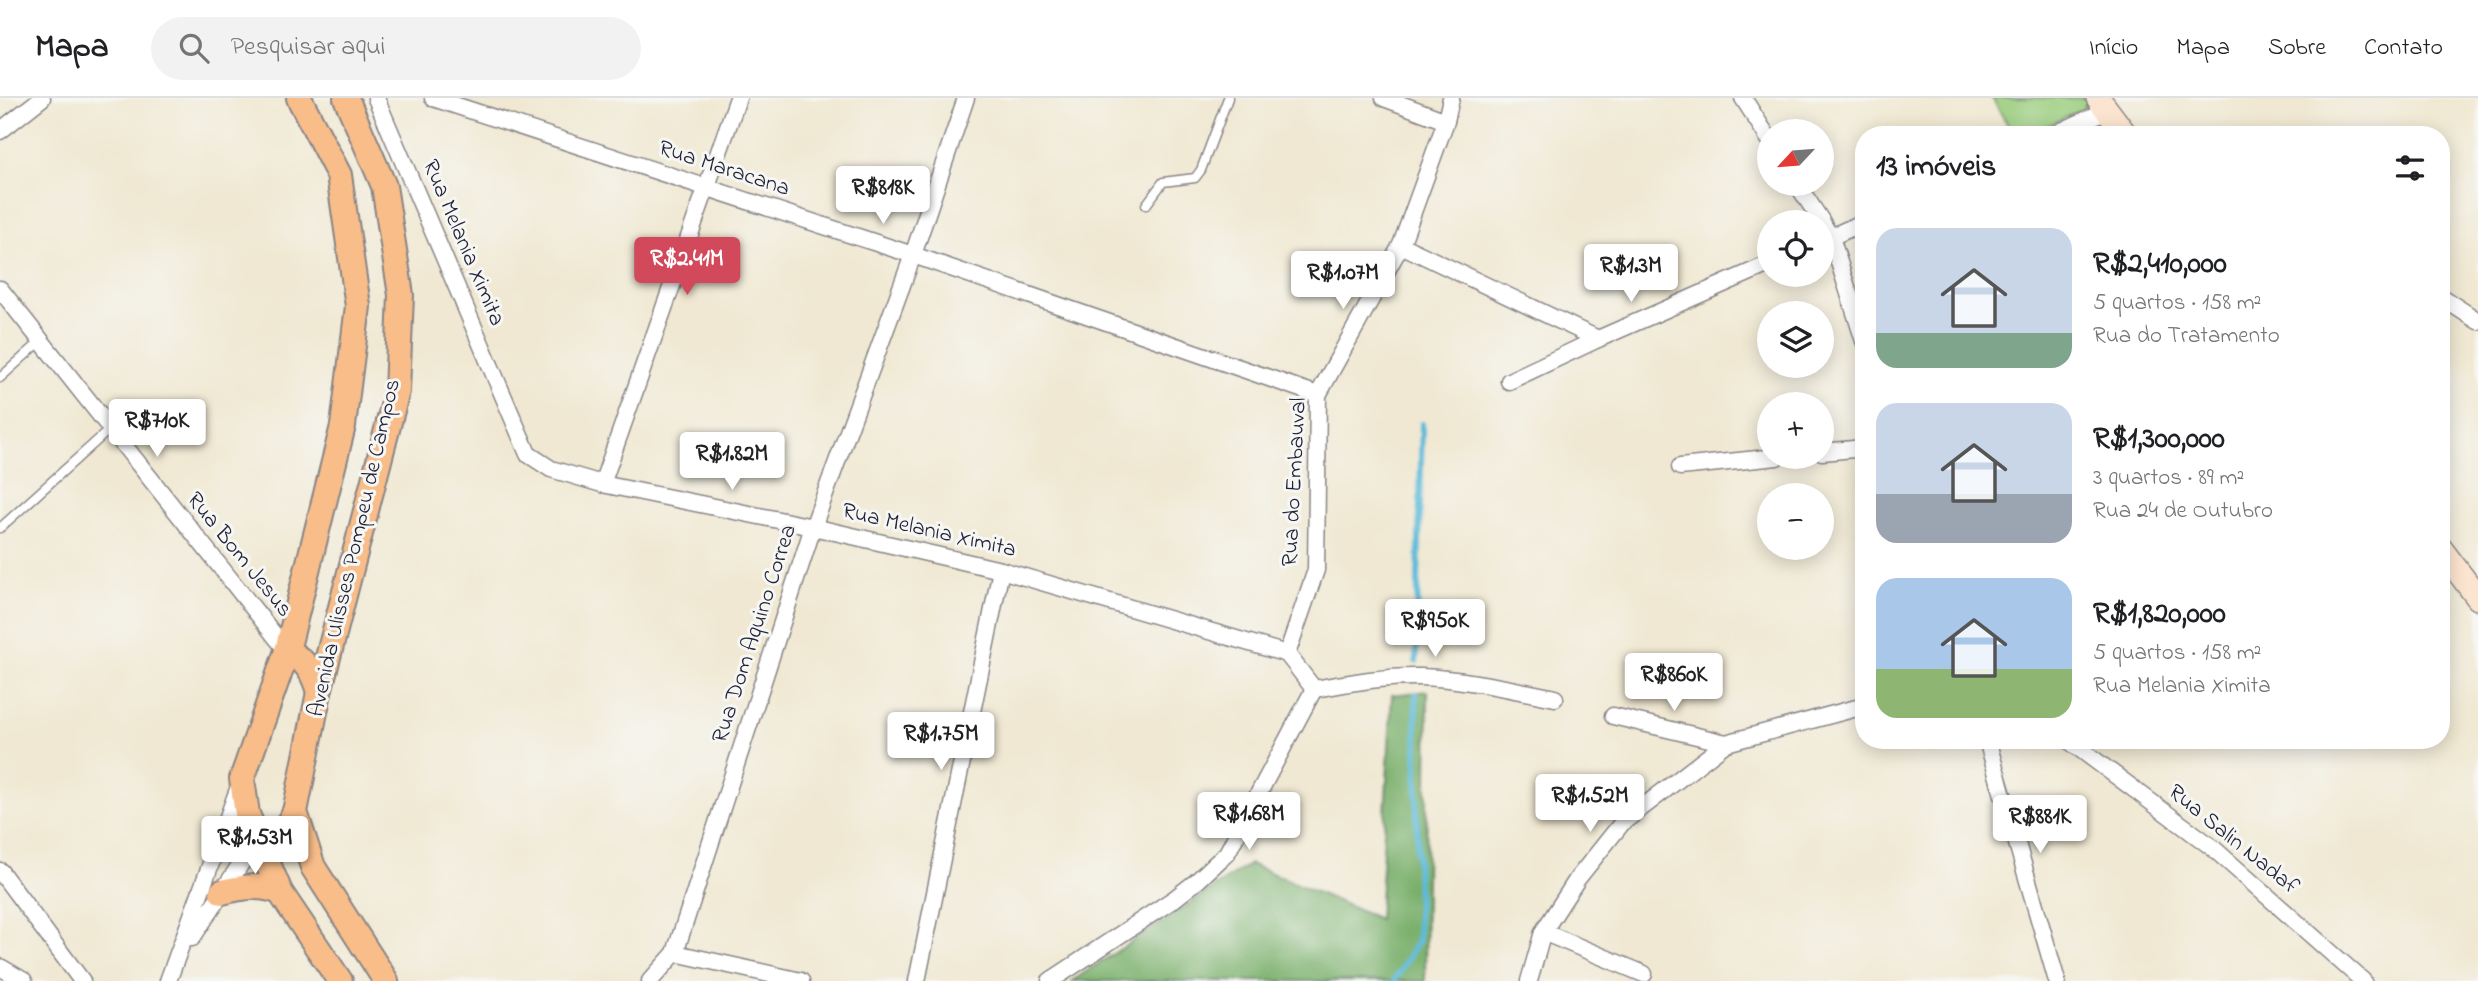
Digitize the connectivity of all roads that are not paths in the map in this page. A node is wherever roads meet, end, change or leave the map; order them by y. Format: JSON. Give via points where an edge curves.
{"nodes":[{"id":1,"x":42,"y":98,"type":"edge"},
{"id":2,"x":299,"y":98,"type":"edge"},
{"id":3,"x":346,"y":98,"type":"edge"},
{"id":4,"x":376,"y":98,"type":"edge"},
{"id":5,"x":433,"y":98,"type":"edge"},
{"id":6,"x":738,"y":98,"type":"edge"},
{"id":7,"x":966,"y":98,"type":"edge"},
{"id":8,"x":1228,"y":98,"type":"edge"},
{"id":9,"x":1384,"y":98,"type":"edge"},
{"id":10,"x":1451,"y":98,"type":"edge"},
{"id":11,"x":1743,"y":98,"type":"edge"},
{"id":12,"x":2102,"y":104,"type":"edge"},
{"id":13,"x":1757,"y":120,"type":"edge"},
{"id":14,"x":1446,"y":121,"type":"junction"},
{"id":15,"x":2067,"y":126,"type":"edge"},
{"id":16,"x":2119,"y":126,"type":"edge"},
{"id":17,"x":0,"y":131,"type":"edge"},
{"id":18,"x":705,"y":187,"type":"junction"},
{"id":19,"x":1146,"y":205,"type":"dead end"},
{"id":20,"x":1855,"y":226,"type":"edge"},
{"id":21,"x":1834,"y":235,"type":"edge"},
{"id":22,"x":1401,"y":245,"type":"junction"},
{"id":23,"x":913,"y":255,"type":"junction"},
{"id":24,"x":1834,"y":260,"type":"edge"},
{"id":25,"x":1757,"y":269,"type":"edge"},
{"id":26,"x":0,"y":289,"type":"edge"},
{"id":27,"x":2450,"y":303,"type":"edge"},
{"id":28,"x":1855,"y":317,"type":"edge"},
{"id":29,"x":2478,"y":321,"type":"edge"},
{"id":30,"x":1598,"y":339,"type":"junction"},
{"id":31,"x":41,"y":341,"type":"junction"},
{"id":32,"x":0,"y":378,"type":"edge"},
{"id":33,"x":1509,"y":381,"type":"dead end"},
{"id":34,"x":1318,"y":395,"type":"junction"},
{"id":35,"x":110,"y":429,"type":"junction"},
{"id":36,"x":1855,"y":449,"type":"edge"},
{"id":37,"x":1834,"y":451,"type":"edge"},
{"id":38,"x":1757,"y":459,"type":"edge"},
{"id":39,"x":1680,"y":467,"type":"dead end"},
{"id":40,"x":602,"y":484,"type":"junction"},
{"id":41,"x":813,"y":527,"type":"junction"},
{"id":42,"x":0,"y":528,"type":"edge"},
{"id":43,"x":2450,"y":561,"type":"edge"},
{"id":44,"x":1001,"y":570,"type":"junction"},
{"id":45,"x":2478,"y":598,"type":"edge"},
{"id":46,"x":287,"y":651,"type":"junction"},
{"id":47,"x":1287,"y":654,"type":"junction"},
{"id":48,"x":1314,"y":689,"type":"junction"},
{"id":49,"x":318,"y":692,"type":"junction"},
{"id":50,"x":1555,"y":698,"type":"dead end"},
{"id":51,"x":1855,"y":708,"type":"edge"},
{"id":52,"x":1613,"y":716,"type":"dead end"},
{"id":53,"x":1726,"y":743,"type":"junction"},
{"id":54,"x":1990,"y":749,"type":"edge"},
{"id":55,"x":2080,"y":749,"type":"edge"},
{"id":56,"x":242,"y":779,"type":"junction"},
{"id":57,"x":295,"y":812,"type":"junction"},
{"id":58,"x":257,"y":839,"type":"junction"},
{"id":59,"x":0,"y":872,"type":"edge"},
{"id":60,"x":222,"y":892,"type":"junction"},
{"id":61,"x":280,"y":892,"type":"junction"},
{"id":62,"x":1543,"y":932,"type":"junction"},
{"id":63,"x":675,"y":953,"type":"junction"},
{"id":64,"x":177,"y":961,"type":"junction"},
{"id":65,"x":0,"y":967,"type":"edge"},
{"id":66,"x":1644,"y":974,"type":"dead end"},
{"id":67,"x":24,"y":981,"type":"edge"},
{"id":68,"x":82,"y":981,"type":"edge"},
{"id":69,"x":169,"y":981,"type":"edge"},
{"id":70,"x":340,"y":981,"type":"edge"},
{"id":71,"x":386,"y":981,"type":"edge"},
{"id":72,"x":650,"y":981,"type":"edge"},
{"id":73,"x":801,"y":981,"type":"edge"},
{"id":74,"x":917,"y":981,"type":"edge"},
{"id":75,"x":1049,"y":981,"type":"edge"},
{"id":76,"x":1529,"y":981,"type":"edge"},
{"id":77,"x":2057,"y":981,"type":"edge"},
{"id":78,"x":2363,"y":981,"type":"edge"}],
"edges":[{"from":1,"to":17,"type":"street"},
{"from":2,"to":46,"type":"main road","name":"Avenida Ulisses Pompeu de Campos","via":[[339,175],[358,306],[343,426]]},
{"from":3,"to":49,"type":"main road","name":"Avenida Ulisses Pompeu de Campos","via":[[384,187],[401,295],[397,391]]},
{"from":4,"to":40,"type":"street","name":"Rua Melania Ximita","via":[[528,454],[551,469]]},
{"from":5,"to":18,"type":"street","name":"Rua Maracana"},
{"from":6,"to":18,"type":"street"},
{"from":7,"to":23,"type":"street","name":"Rua Dom Aquino Correa"},
{"from":8,"to":19,"type":"lane","via":[[1195,178],[1163,182]]},
{"from":9,"to":14,"type":"street"},
{"from":10,"to":14,"type":"street","name":"Rua do Embauval"},
{"from":11,"to":13,"type":"street"},
{"from":12,"to":15,"type":"street"},
{"from":12,"to":16,"type":"main road"},
{"from":14,"to":22,"type":"street","name":"Rua do Embauval"},
{"from":18,"to":23,"type":"street","name":"Rua Maracana"},
{"from":18,"to":40,"type":"street"},
{"from":20,"to":21,"type":"street"},
{"from":22,"to":30,"type":"street"},
{"from":22,"to":34,"type":"street","name":"Rua do Embauval"},
{"from":23,"to":34,"type":"street","name":"Rua Maracana"},
{"from":23,"to":41,"type":"street","name":"Rua Dom Aquino Correa"},
{"from":24,"to":28,"type":"street"},
{"from":25,"to":30,"type":"street"},
{"from":26,"to":31,"type":"street","name":"Rua Bom Jesus"},
{"from":27,"to":29,"type":"street"},
{"from":30,"to":33,"type":"street"},
{"from":31,"to":32,"type":"lane"},
{"from":31,"to":35,"type":"street","name":"Rua Bom Jesus"},
{"from":34,"to":47,"type":"street","name":"Rua do Embauval","via":[[1316,569]]},
{"from":35,"to":42,"type":"lane"},
{"from":35,"to":46,"type":"street","name":"Rua Bom Jesus"},
{"from":36,"to":37,"type":"street"},
{"from":38,"to":39,"type":"street"},
{"from":40,"to":41,"type":"street","name":"Rua Melania Ximita"},
{"from":41,"to":44,"type":"street","name":"Rua Melania Ximita"},
{"from":41,"to":63,"type":"street","name":"Rua Dom Aquino Correa"},
{"from":43,"to":45,"type":"main road"},
{"from":44,"to":47,"type":"street","name":"Rua Melania Ximita"},
{"from":44,"to":74,"type":"street"},
{"from":46,"to":49,"type":"main road","via":[[310,667]]},
{"from":46,"to":56,"type":"main road","name":"Avenida Ulisses Pompeu de Campos"},
{"from":47,"to":48,"type":"street"},
{"from":48,"to":50,"type":"street","via":[[1419,677],[1463,680]]},
{"from":48,"to":75,"type":"street","via":[[1227,853],[1182,893]]},
{"from":49,"to":57,"type":"main road","name":"Avenida Ulisses Pompeu de Campos"},
{"from":51,"to":53,"type":"street"},
{"from":52,"to":53,"type":"street"},
{"from":53,"to":62,"type":"street","via":[[1622,823]]},
{"from":54,"to":77,"type":"street"},
{"from":55,"to":78,"type":"street","name":"Rua Salin Nadaf","via":[[2213,848]]},
{"from":56,"to":58,"type":"main road","name":"Avenida Ulisses Pompeu de Campos","via":[[247,814]]},
{"from":56,"to":64,"type":"street"},
{"from":57,"to":58,"type":"main road","via":[[286,827]]},
{"from":57,"to":71,"type":"main road","name":"Avenida Ulisses Pompeu de Campos","via":[[313,867]]},
{"from":58,"to":60,"type":"street"},
{"from":58,"to":61,"type":"main road","name":"Avenida Ulisses Pompeu de Campos"},
{"from":59,"to":68,"type":"street"},
{"from":60,"to":61,"type":"main road","via":[[248,886]]},
{"from":60,"to":64,"type":"street"},
{"from":61,"to":70,"type":"main road","name":"Avenida Ulisses Pompeu de Campos"},
{"from":62,"to":66,"type":"street"},
{"from":62,"to":76,"type":"street"},
{"from":63,"to":72,"type":"street","name":"Rua Dom Aquino Correa"},
{"from":63,"to":73,"type":"street"},
{"from":64,"to":69,"type":"street"},
{"from":65,"to":67,"type":"street"}]}
